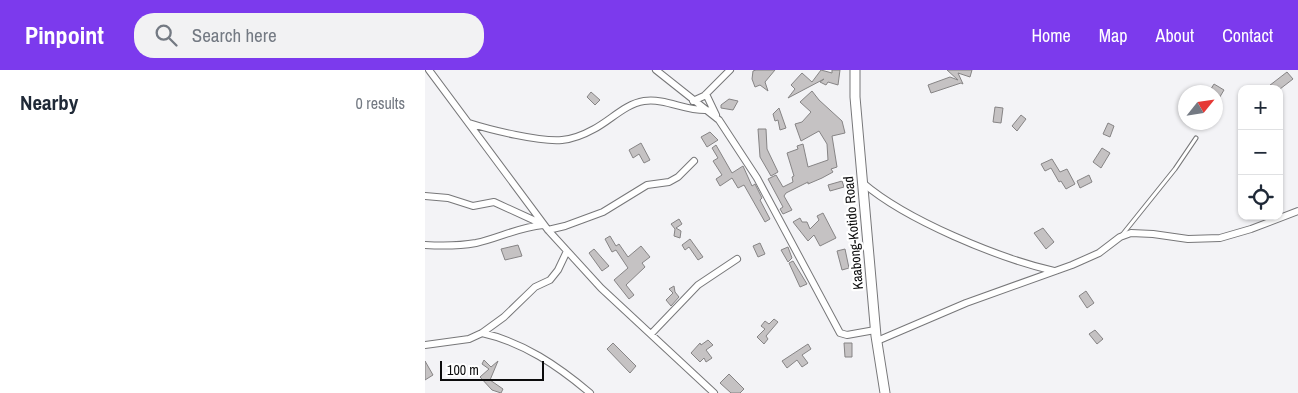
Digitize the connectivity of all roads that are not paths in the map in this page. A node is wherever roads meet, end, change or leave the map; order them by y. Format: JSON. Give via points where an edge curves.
{"nodes":[{"id":1,"x":429,"y":70,"type":"edge"},
{"id":2,"x":657,"y":70,"type":"edge"},
{"id":3,"x":730,"y":70,"type":"edge"},
{"id":4,"x":855,"y":70,"type":"edge"},
{"id":5,"x":706,"y":94,"type":"junction"},
{"id":6,"x":693,"y":100,"type":"junction"},
{"id":7,"x":707,"y":110,"type":"junction"},
{"id":8,"x":719,"y":120,"type":"junction"},
{"id":9,"x":468,"y":123,"type":"junction"},
{"id":10,"x":1196,"y":138,"type":"dead end"},
{"id":11,"x":694,"y":162,"type":"dead end"},
{"id":12,"x":863,"y":183,"type":"junction"},
{"id":13,"x":425,"y":196,"type":"edge"},
{"id":14,"x":1298,"y":211,"type":"edge"},
{"id":15,"x":546,"y":228,"type":"junction"},
{"id":16,"x":1121,"y":237,"type":"junction"},
{"id":17,"x":425,"y":245,"type":"edge"},
{"id":18,"x":567,"y":251,"type":"junction"},
{"id":19,"x":737,"y":259,"type":"dead end"},
{"id":20,"x":1055,"y":271,"type":"junction"},
{"id":21,"x":875,"y":330,"type":"junction"},
{"id":22,"x":483,"y":333,"type":"junction"},
{"id":23,"x":651,"y":334,"type":"junction"},
{"id":24,"x":877,"y":342,"type":"junction"},
{"id":25,"x":425,"y":345,"type":"edge"},
{"id":26,"x":590,"y":393,"type":"edge"},
{"id":27,"x":714,"y":393,"type":"edge"},
{"id":28,"x":885,"y":393,"type":"edge"}],
"edges":[{"from":1,"to":9,"type":"street"},
{"from":2,"to":6,"type":"street"},
{"from":3,"to":5,"type":"street"},
{"from":4,"to":12,"type":"main road","name":"Kaabong-Kotido Road"},
{"from":5,"to":6,"type":"street"},
{"from":5,"to":8,"type":"street"},
{"from":6,"to":7,"type":"street"},
{"from":7,"to":8,"type":"street"},
{"from":7,"to":9,"type":"street","via":[[645,101],[634,104],[596,128],[562,140],[507,133]]},
{"from":8,"to":21,"type":"street","via":[[757,178],[840,332],[847,335]]},
{"from":9,"to":15,"type":"street"},
{"from":10,"to":16,"type":"lane"},
{"from":11,"to":15,"type":"street","via":[[669,182],[647,185],[603,212],[565,226]]},
{"from":12,"to":20,"type":"street","via":[[943,231],[1033,266]]},
{"from":12,"to":21,"type":"main road","name":"Kaabong-Kotido Road"},
{"from":13,"to":15,"type":"street","via":[[448,198],[473,206],[495,202]]},
{"from":14,"to":16,"type":"street","via":[[1251,230],[1220,238],[1188,239],[1141,233]]},
{"from":15,"to":17,"type":"street","via":[[529,226],[475,243]]},
{"from":15,"to":18,"type":"street"},
{"from":16,"to":20,"type":"street","via":[[1099,253]]},
{"from":18,"to":22,"type":"street","via":[[550,280],[535,287]]},
{"from":18,"to":23,"type":"street"},
{"from":19,"to":23,"type":"street","via":[[691,291]]},
{"from":20,"to":24,"type":"street"},
{"from":21,"to":24,"type":"main road","name":"Kaabong-Kotido Road"},
{"from":22,"to":25,"type":"street","via":[[469,339]]},
{"from":22,"to":26,"type":"street","via":[[529,350]]},
{"from":23,"to":27,"type":"street"},
{"from":24,"to":28,"type":"main road","name":"Kaabong-Kotido Road"}]}
